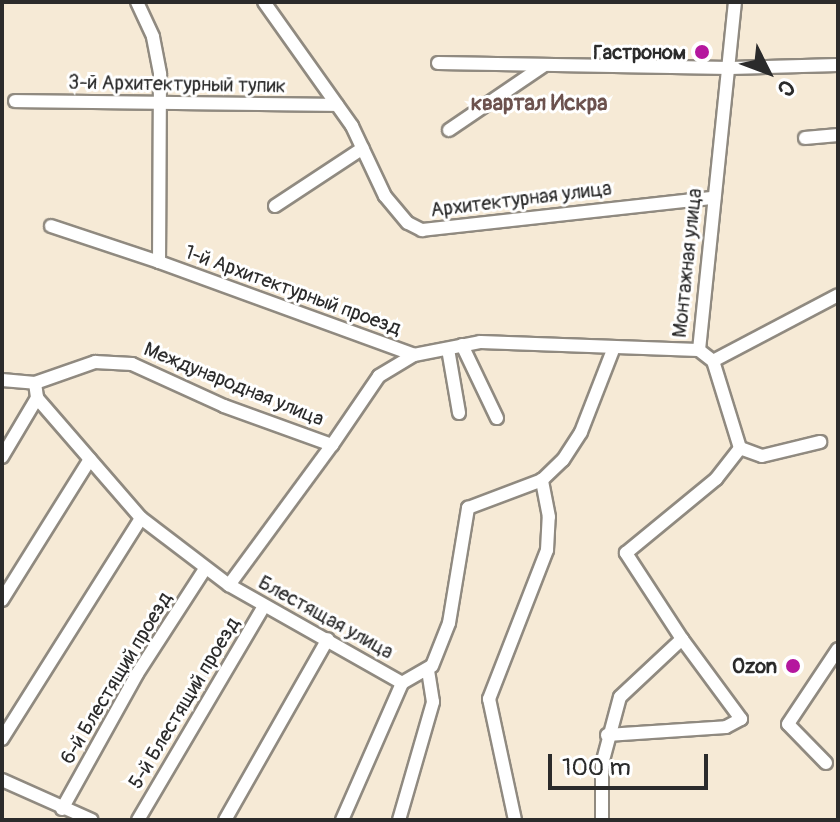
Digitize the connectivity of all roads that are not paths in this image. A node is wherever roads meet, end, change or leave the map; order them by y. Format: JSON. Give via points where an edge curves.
{"nodes":[{"id":1,"x":137,"y":2,"type":"edge"},
{"id":2,"x":264,"y":2,"type":"edge"},
{"id":3,"x":735,"y":2,"type":"edge"},
{"id":4,"x":438,"y":63,"type":"dead end"},
{"id":5,"x":838,"y":65,"type":"edge"},
{"id":6,"x":543,"y":66,"type":"junction"},
{"id":7,"x":730,"y":68,"type":"junction"},
{"id":8,"x":15,"y":101,"type":"dead end"},
{"id":9,"x":161,"y":103,"type":"junction"},
{"id":10,"x":337,"y":105,"type":"junction"},
{"id":11,"x":449,"y":130,"type":"dead end"},
{"id":12,"x":838,"y":135,"type":"edge"},
{"id":13,"x":805,"y":138,"type":"dead end"},
{"id":14,"x":363,"y":148,"type":"junction"},
{"id":15,"x":714,"y":198,"type":"junction"},
{"id":16,"x":275,"y":206,"type":"dead end"},
{"id":17,"x":51,"y":226,"type":"dead end"},
{"id":18,"x":159,"y":262,"type":"junction"},
{"id":19,"x":838,"y":295,"type":"edge"},
{"id":20,"x":462,"y":345,"type":"junction"},
{"id":21,"x":448,"y":349,"type":"junction"},
{"id":22,"x":613,"y":350,"type":"junction"},
{"id":23,"x":699,"y":350,"type":"junction"},
{"id":24,"x":414,"y":355,"type":"junction"},
{"id":25,"x":713,"y":361,"type":"junction"},
{"id":26,"x":2,"y":380,"type":"edge"},
{"id":27,"x":35,"y":383,"type":"junction"},
{"id":28,"x":37,"y":398,"type":"junction"},
{"id":29,"x":459,"y":413,"type":"dead end"},
{"id":30,"x":497,"y":418,"type":"dead end"},
{"id":31,"x":820,"y":442,"type":"dead end"},
{"id":32,"x":332,"y":445,"type":"junction"},
{"id":33,"x":740,"y":448,"type":"junction"},
{"id":34,"x":2,"y":457,"type":"edge"},
{"id":35,"x":90,"y":459,"type":"junction"},
{"id":36,"x":542,"y":480,"type":"junction"},
{"id":37,"x":141,"y":518,"type":"junction"},
{"id":38,"x":205,"y":569,"type":"junction"},
{"id":39,"x":229,"y":585,"type":"junction"},
{"id":40,"x":2,"y":600,"type":"edge"},
{"id":41,"x":264,"y":606,"type":"junction"},
{"id":42,"x":328,"y":639,"type":"junction"},
{"id":43,"x":682,"y":639,"type":"junction"},
{"id":44,"x":838,"y":649,"type":"edge"},
{"id":45,"x":428,"y":671,"type":"junction"},
{"id":46,"x":402,"y":683,"type":"junction"},
{"id":47,"x":607,"y":735,"type":"junction"},
{"id":48,"x":2,"y":739,"type":"edge"},
{"id":49,"x":826,"y":763,"type":"dead end"},
{"id":50,"x":2,"y":780,"type":"edge"},
{"id":51,"x":62,"y":809,"type":"junction"},
{"id":52,"x":89,"y":819,"type":"edge"},
{"id":53,"x":138,"y":820,"type":"edge"},
{"id":54,"x":225,"y":820,"type":"edge"},
{"id":55,"x":342,"y":820,"type":"edge"},
{"id":56,"x":399,"y":820,"type":"edge"},
{"id":57,"x":515,"y":820,"type":"edge"},
{"id":58,"x":602,"y":820,"type":"edge"}],
"edges":[{"from":1,"to":9,"type":"street","name":"1-й Архитектурный проезд","via":[[159,58]]},
{"from":2,"to":10,"type":"street","name":"Архитектурная улица"},
{"from":3,"to":7,"type":"street","name":"Монтажная улица"},
{"from":4,"to":6,"type":"street"},
{"from":5,"to":7,"type":"street"},
{"from":6,"to":7,"type":"street"},
{"from":6,"to":11,"type":"street"},
{"from":7,"to":15,"type":"street","name":"Монтажная улица"},
{"from":8,"to":9,"type":"street","name":"3-й Архитектурный тупик"},
{"from":9,"to":10,"type":"street","name":"3-й Архитектурный тупик"},
{"from":9,"to":18,"type":"street","name":"1-й Архитектурный проезд"},
{"from":10,"to":14,"type":"street","name":"Архитектурная улица"},
{"from":12,"to":13,"type":"street"},
{"from":14,"to":15,"type":"street","name":"Архитектурная улица","via":[[385,196],[408,223],[422,230]]},
{"from":14,"to":16,"type":"street"},
{"from":15,"to":23,"type":"street","name":"Монтажная улица"},
{"from":17,"to":18,"type":"street","name":"1-й Архитектурный проезд"},
{"from":18,"to":24,"type":"street","name":"1-й Архитектурный проезд"},
{"from":19,"to":25,"type":"street"},
{"from":20,"to":21,"type":"street","name":"Международная улица"},
{"from":20,"to":22,"type":"street","name":"Международная улица"},
{"from":20,"to":30,"type":"street"},
{"from":21,"to":24,"type":"street","name":"Международная улица"},
{"from":21,"to":29,"type":"street"},
{"from":22,"to":23,"type":"street","name":"Международная улица"},
{"from":22,"to":36,"type":"street","via":[[581,432]]},
{"from":23,"to":25,"type":"street","name":"Монтажная улица"},
{"from":24,"to":32,"type":"street","name":"Международная улица","via":[[379,376]]},
{"from":25,"to":33,"type":"street"},
{"from":26,"to":27,"type":"street","name":"Международная улица"},
{"from":27,"to":28,"type":"street"},
{"from":27,"to":32,"type":"street","name":"Международная улица","via":[[95,362],[132,364],[224,406]]},
{"from":28,"to":34,"type":"street"},
{"from":28,"to":35,"type":"street","name":"Блестящая улица"},
{"from":31,"to":33,"type":"street","via":[[762,456]]},
{"from":32,"to":39,"type":"street"},
{"from":33,"to":43,"type":"street","via":[[716,479],[626,553]]},
{"from":35,"to":37,"type":"street","name":"Блестящая улица"},
{"from":35,"to":40,"type":"street"},
{"from":36,"to":45,"type":"street","via":[[468,508],[449,623]]},
{"from":36,"to":57,"type":"street","via":[[549,517],[547,550],[489,699]]},
{"from":37,"to":38,"type":"street","name":"Блестящая улица"},
{"from":37,"to":48,"type":"street"},
{"from":38,"to":39,"type":"street","name":"Блестящая улица"},
{"from":38,"to":51,"type":"street","name":"6-й Блестящий проезд","via":[[137,674]]},
{"from":39,"to":41,"type":"street","name":"Блестящая улица"},
{"from":41,"to":42,"type":"street","name":"Блестящая улица"},
{"from":41,"to":53,"type":"street","name":"5-й Блестящий проезд"},
{"from":42,"to":46,"type":"street","name":"Блестящая улица"},
{"from":42,"to":54,"type":"street"},
{"from":43,"to":47,"type":"street","via":[[620,697]]},
{"from":43,"to":47,"type":"street","via":[[741,719],[726,727]]},
{"from":44,"to":49,"type":"street","via":[[788,724]]},
{"from":45,"to":46,"type":"street","name":"Блестящая улица"},
{"from":45,"to":56,"type":"street","via":[[433,702]]},
{"from":46,"to":55,"type":"street"},
{"from":47,"to":58,"type":"street"},
{"from":50,"to":51,"type":"street"},
{"from":51,"to":52,"type":"street"}]}
